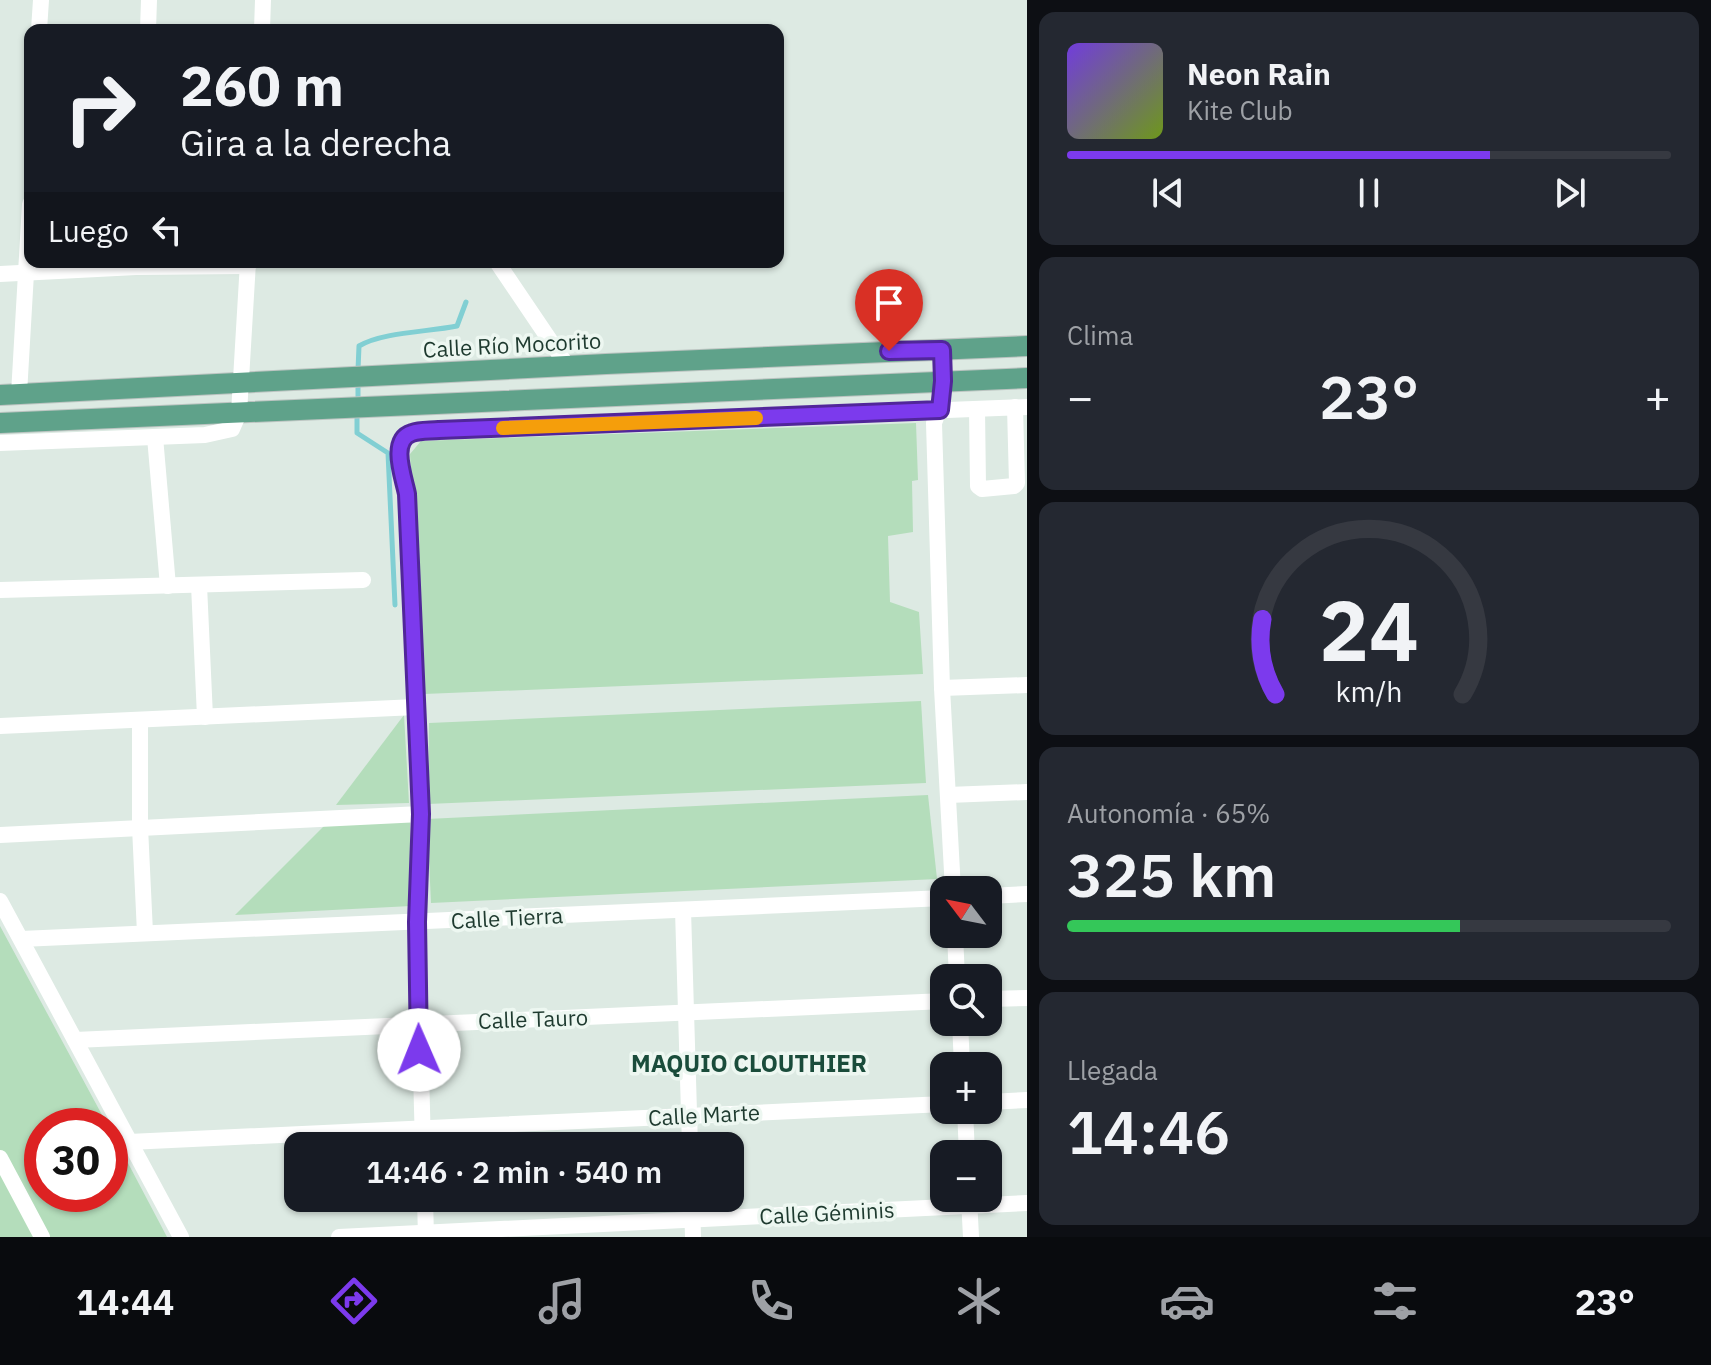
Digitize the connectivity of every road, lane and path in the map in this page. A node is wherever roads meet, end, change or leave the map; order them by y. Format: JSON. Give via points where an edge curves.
{"nodes":[{"id":1,"x":41,"y":0,"type":"edge"},
{"id":2,"x":149,"y":0,"type":"edge"},
{"id":3,"x":263,"y":0,"type":"edge"},
{"id":4,"x":39,"y":24,"type":"edge"},
{"id":5,"x":148,"y":24,"type":"edge"},
{"id":6,"x":262,"y":24,"type":"edge"},
{"id":7,"x":26,"y":268,"type":"edge"},
{"id":8,"x":95,"y":268,"type":"edge"},
{"id":9,"x":248,"y":268,"type":"edge"},
{"id":10,"x":501,"y":268,"type":"edge"},
{"id":11,"x":26,"y":273,"type":"junction"},
{"id":12,"x":0,"y":274,"type":"edge"},
{"id":13,"x":1027,"y":346,"type":"edge"},
{"id":14,"x":942,"y":350,"type":"junction"},
{"id":15,"x":568,"y":367,"type":"junction"},
{"id":16,"x":1027,"y":378,"type":"edge"},
{"id":17,"x":943,"y":381,"type":"junction"},
{"id":18,"x":241,"y":383,"type":"junction"},
{"id":19,"x":10,"y":394,"type":"edge"},
{"id":20,"x":1021,"y":407,"type":"edge"},
{"id":21,"x":977,"y":409,"type":"junction"},
{"id":22,"x":940,"y":410,"type":"junction"},
{"id":23,"x":239,"y":413,"type":"junction"},
{"id":24,"x":0,"y":423,"type":"edge"},
{"id":25,"x":155,"y":437,"type":"junction"},
{"id":26,"x":0,"y":443,"type":"edge"},
{"id":27,"x":363,"y":580,"type":"dead end"},
{"id":28,"x":199,"y":585,"type":"junction"},
{"id":29,"x":168,"y":586,"type":"junction"},
{"id":30,"x":0,"y":590,"type":"edge"},
{"id":31,"x":1027,"y":685,"type":"edge"},
{"id":32,"x":942,"y":688,"type":"junction"},
{"id":33,"x":416,"y":707,"type":"junction"},
{"id":34,"x":205,"y":717,"type":"junction"},
{"id":35,"x":140,"y":720,"type":"junction"},
{"id":36,"x":0,"y":726,"type":"edge"},
{"id":37,"x":1027,"y":792,"type":"edge"},
{"id":38,"x":948,"y":795,"type":"junction"},
{"id":39,"x":421,"y":814,"type":"junction"},
{"id":40,"x":140,"y":827,"type":"junction"},
{"id":41,"x":0,"y":835,"type":"edge"},
{"id":42,"x":952,"y":876,"type":"edge"},
{"id":43,"x":1027,"y":894,"type":"edge"},
{"id":44,"x":1002,"y":895,"type":"edge"},
{"id":45,"x":930,"y":899,"type":"edge"},
{"id":46,"x":0,"y":901,"type":"edge"},
{"id":47,"x":683,"y":910,"type":"junction"},
{"id":48,"x":417,"y":922,"type":"junction"},
{"id":49,"x":145,"y":933,"type":"junction"},
{"id":50,"x":21,"y":939,"type":"junction"},
{"id":51,"x":1027,"y":998,"type":"edge"},
{"id":52,"x":1002,"y":999,"type":"edge"},
{"id":53,"x":930,"y":1002,"type":"edge"},
{"id":54,"x":686,"y":1013,"type":"junction"},
{"id":55,"x":418,"y":1024,"type":"junction"},
{"id":56,"x":75,"y":1040,"type":"junction"},
{"id":57,"x":1027,"y":1100,"type":"edge"},
{"id":58,"x":1002,"y":1101,"type":"edge"},
{"id":59,"x":930,"y":1105,"type":"edge"},
{"id":60,"x":689,"y":1116,"type":"junction"},
{"id":61,"x":422,"y":1128,"type":"junction"},
{"id":62,"x":422,"y":1132,"type":"edge"},
{"id":63,"x":690,"y":1132,"type":"edge"},
{"id":64,"x":129,"y":1142,"type":"junction"},
{"id":65,"x":0,"y":1158,"type":"edge"},
{"id":66,"x":1002,"y":1203,"type":"edge"},
{"id":67,"x":1027,"y":1203,"type":"edge"},
{"id":68,"x":930,"y":1206,"type":"edge"},
{"id":69,"x":425,"y":1212,"type":"edge"},
{"id":70,"x":970,"y":1212,"type":"edge"},
{"id":71,"x":692,"y":1228,"type":"edge"},
{"id":72,"x":426,"y":1235,"type":"edge"},
{"id":73,"x":42,"y":1237,"type":"edge"},
{"id":74,"x":181,"y":1237,"type":"edge"},
{"id":75,"x":339,"y":1237,"type":"edge"},
{"id":76,"x":971,"y":1237,"type":"edge"}],
"edges":[{"from":1,"to":4,"type":"street"},
{"from":2,"to":5,"type":"street"},
{"from":3,"to":6,"type":"street"},
{"from":7,"to":11,"type":"street"},
{"from":8,"to":11,"type":"street"},
{"from":9,"to":18,"type":"street"},
{"from":10,"to":15,"type":"street"},
{"from":11,"to":12,"type":"street"},
{"from":11,"to":19,"type":"street"},
{"from":13,"to":14,"type":"main road","name":"Calle Río Mocorito"},
{"from":14,"to":15,"type":"main road","name":"Calle Río Mocorito"},
{"from":14,"to":17,"type":"street"},
{"from":15,"to":18,"type":"main road","name":"Calle Río Mocorito"},
{"from":16,"to":17,"type":"main road"},
{"from":17,"to":22,"type":"street"},
{"from":17,"to":23,"type":"main road"},
{"from":18,"to":19,"type":"main road","name":"Calle Río Mocorito"},
{"from":18,"to":23,"type":"street"},
{"from":20,"to":21,"type":"street"},
{"from":20,"to":21,"type":"street","via":[[1017,483],[982,489]]},
{"from":21,"to":22,"type":"street"},
{"from":22,"to":32,"type":"street","via":[[934,423]]},
{"from":22,"to":33,"type":"street","via":[[412,433],[399,449],[407,494]]},
{"from":23,"to":24,"type":"main road"},
{"from":23,"to":25,"type":"street","via":[[227,431]]},
{"from":25,"to":26,"type":"street"},
{"from":25,"to":29,"type":"street"},
{"from":27,"to":28,"type":"street"},
{"from":28,"to":29,"type":"street"},
{"from":28,"to":34,"type":"street"},
{"from":29,"to":30,"type":"street"},
{"from":31,"to":32,"type":"street"},
{"from":32,"to":38,"type":"street"},
{"from":33,"to":34,"type":"street"},
{"from":33,"to":39,"type":"street"},
{"from":34,"to":35,"type":"street"},
{"from":35,"to":36,"type":"street"},
{"from":35,"to":40,"type":"street"},
{"from":37,"to":38,"type":"street"},
{"from":38,"to":42,"type":"street"},
{"from":39,"to":40,"type":"street"},
{"from":39,"to":48,"type":"street"},
{"from":40,"to":41,"type":"street"},
{"from":40,"to":49,"type":"street"},
{"from":43,"to":44,"type":"street"},
{"from":45,"to":47,"type":"street","name":"Calle Tierra"},
{"from":46,"to":50,"type":"street"},
{"from":47,"to":48,"type":"street","name":"Calle Tierra"},
{"from":47,"to":54,"type":"street"},
{"from":48,"to":49,"type":"street","name":"Calle Tierra"},
{"from":48,"to":55,"type":"street"},
{"from":49,"to":50,"type":"street","name":"Calle Tierra"},
{"from":50,"to":56,"type":"street"},
{"from":51,"to":52,"type":"street"},
{"from":53,"to":54,"type":"street","name":"Calle Tauro"},
{"from":54,"to":55,"type":"street","name":"Calle Tauro"},
{"from":54,"to":60,"type":"street"},
{"from":55,"to":56,"type":"street","name":"Calle Tauro"},
{"from":55,"to":61,"type":"street"},
{"from":56,"to":64,"type":"street"},
{"from":57,"to":58,"type":"street"},
{"from":59,"to":60,"type":"street","name":"Calle Marte"},
{"from":60,"to":61,"type":"street","name":"Calle Marte"},
{"from":60,"to":63,"type":"street"},
{"from":61,"to":62,"type":"street"},
{"from":61,"to":64,"type":"street","name":"Calle Marte"},
{"from":64,"to":74,"type":"street"},
{"from":65,"to":73,"type":"street"},
{"from":66,"to":67,"type":"street","name":"Calle Géminis"},
{"from":68,"to":71,"type":"street","name":"Calle Géminis"},
{"from":69,"to":72,"type":"street"},
{"from":70,"to":76,"type":"street"},
{"from":71,"to":72,"type":"street","name":"Calle Géminis"},
{"from":72,"to":75,"type":"street","name":"Calle Géminis"}]}
